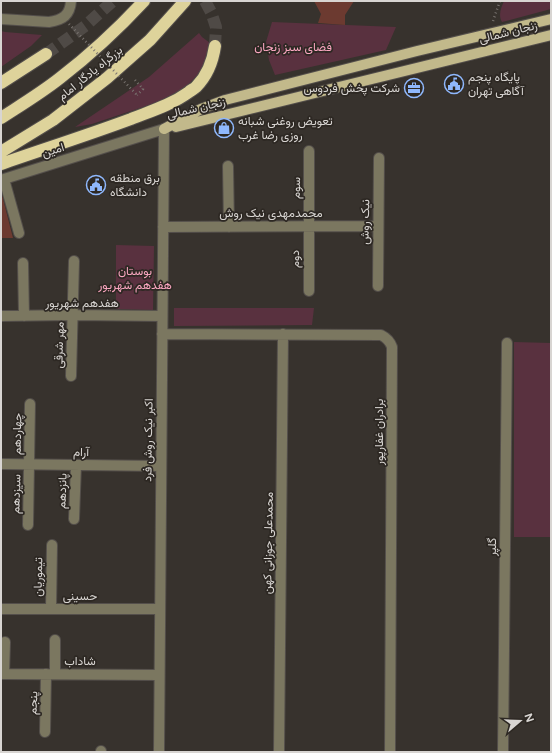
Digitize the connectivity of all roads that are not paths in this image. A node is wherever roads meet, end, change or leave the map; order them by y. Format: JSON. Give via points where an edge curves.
{"nodes":[{"id":1,"x":144,"y":1,"type":"edge"},
{"id":2,"x":185,"y":1,"type":"edge"},
{"id":3,"x":71,"y":4,"type":"edge"},
{"id":4,"x":1,"y":19,"type":"edge"},
{"id":5,"x":551,"y":19,"type":"edge"},
{"id":6,"x":551,"y":35,"type":"edge"},
{"id":7,"x":215,"y":46,"type":"tunnel mouth"},
{"id":8,"x":46,"y":54,"type":"tunnel mouth"},
{"id":9,"x":1,"y":83,"type":"edge"},
{"id":10,"x":1,"y":118,"type":"edge"},
{"id":11,"x":164,"y":129,"type":"junction"},
{"id":12,"x":309,"y":151,"type":"dead end"},
{"id":13,"x":1,"y":152,"type":"edge"},
{"id":14,"x":379,"y":158,"type":"dead end"},
{"id":15,"x":1,"y":164,"type":"edge"},
{"id":16,"x":228,"y":166,"type":"dead end"},
{"id":17,"x":308,"y":226,"type":"junction"},
{"id":18,"x":378,"y":226,"type":"junction"},
{"id":19,"x":163,"y":227,"type":"junction"},
{"id":20,"x":229,"y":227,"type":"junction"},
{"id":21,"x":19,"y":233,"type":"dead end"},
{"id":22,"x":74,"y":261,"type":"dead end"},
{"id":23,"x":23,"y":263,"type":"dead end"},
{"id":24,"x":378,"y":286,"type":"dead end"},
{"id":25,"x":308,"y":291,"type":"dead end"},
{"id":26,"x":73,"y":315,"type":"junction"},
{"id":27,"x":1,"y":316,"type":"edge"},
{"id":28,"x":24,"y":316,"type":"junction"},
{"id":29,"x":162,"y":316,"type":"junction"},
{"id":30,"x":162,"y":334,"type":"junction"},
{"id":31,"x":283,"y":334,"type":"junction"},
{"id":32,"x":508,"y":343,"type":"dead end"},
{"id":33,"x":71,"y":376,"type":"dead end"},
{"id":34,"x":30,"y":404,"type":"dead end"},
{"id":35,"x":1,"y":464,"type":"edge"},
{"id":36,"x":30,"y":464,"type":"junction"},
{"id":37,"x":76,"y":465,"type":"junction"},
{"id":38,"x":161,"y":466,"type":"junction"},
{"id":39,"x":74,"y":519,"type":"dead end"},
{"id":40,"x":28,"y":525,"type":"dead end"},
{"id":41,"x":52,"y":545,"type":"dead end"},
{"id":42,"x":1,"y":609,"type":"edge"},
{"id":43,"x":51,"y":609,"type":"junction"},
{"id":44,"x":160,"y":609,"type":"junction"},
{"id":45,"x":56,"y":640,"type":"dead end"},
{"id":46,"x":5,"y":642,"type":"dead end"},
{"id":47,"x":3,"y":674,"type":"edge"},
{"id":48,"x":51,"y":674,"type":"junction"},
{"id":49,"x":159,"y":675,"type":"junction"},
{"id":50,"x":45,"y":732,"type":"dead end"},
{"id":51,"x":159,"y":752,"type":"edge"},
{"id":52,"x":279,"y":752,"type":"edge"},
{"id":53,"x":390,"y":752,"type":"edge"},
{"id":54,"x":503,"y":752,"type":"edge"}],
"edges":[{"from":1,"to":10,"type":"highway","name":"بزرگراه یادگار امام","via":[[112,35],[82,60]]},
{"from":2,"to":13,"type":"highway","name":"بزرگراه یادگار امام","via":[[150,40],[107,78],[53,120]]},
{"from":3,"to":4,"type":"street","via":[[68,14],[55,21]]},
{"from":5,"to":11,"type":"main road","name":"زنجان شمالی","via":[[225,100],[201,109]]},
{"from":6,"to":11,"type":"main road","name":"زنجان شمالی"},
{"from":7,"to":15,"type":"highway","via":[[214,55],[204,77],[196,87],[179,99],[108,128]]},
{"from":8,"to":9,"type":"highway"},
{"from":11,"to":19,"type":"street","name":"اکبر نیک روش فرد"},
{"from":11,"to":21,"type":"street","name":"امین","via":[[4,179]]},
{"from":12,"to":17,"type":"street","name":"سوم"},
{"from":14,"to":18,"type":"street","name":"نیک روش"},
{"from":16,"to":20,"type":"street"},
{"from":17,"to":18,"type":"street","name":"محمدمهدی نیک روش"},
{"from":17,"to":20,"type":"street","name":"محمدمهدی نیک روش"},
{"from":17,"to":25,"type":"street","name":"دوم"},
{"from":18,"to":24,"type":"street","name":"نیک روش"},
{"from":19,"to":20,"type":"street","name":"محمدمهدی نیک روش"},
{"from":19,"to":29,"type":"street","name":"اکبر نیک روش فرد"},
{"from":22,"to":26,"type":"street","name":"مهر شرقی"},
{"from":23,"to":28,"type":"street"},
{"from":26,"to":28,"type":"street","name":"هفدهم شهریور"},
{"from":26,"to":29,"type":"street","name":"هفدهم شهریور"},
{"from":26,"to":33,"type":"street","name":"مهر شرقی"},
{"from":27,"to":28,"type":"street","name":"هفدهم شهریور"},
{"from":29,"to":30,"type":"street","name":"اکبر نیک روش فرد"},
{"from":30,"to":31,"type":"street","name":"برادران غفارپور"},
{"from":30,"to":38,"type":"street","name":"اکبر نیک روش فرد"},
{"from":31,"to":52,"type":"street","name":"محمدعلی جوزانی کهن"},
{"from":31,"to":53,"type":"street","name":"برادران غفارپور","via":[[381,335],[390,341],[392,347]]},
{"from":32,"to":54,"type":"street","name":"گلپر"},
{"from":34,"to":36,"type":"street","name":"چهاردهم"},
{"from":35,"to":36,"type":"street","name":"آرام"},
{"from":36,"to":37,"type":"street","name":"آرام"},
{"from":36,"to":40,"type":"street","name":"سیزدهم"},
{"from":37,"to":38,"type":"street","name":"آرام"},
{"from":37,"to":39,"type":"street","name":"پانزدهم"},
{"from":38,"to":44,"type":"street","name":"اکبر نیک روش فرد"},
{"from":41,"to":43,"type":"street","name":"تیموریان"},
{"from":42,"to":43,"type":"street","name":"حسینی"},
{"from":43,"to":44,"type":"street","name":"حسینی"},
{"from":44,"to":49,"type":"street","name":"اکبر نیک روش فرد"},
{"from":45,"to":48,"type":"street","name":"پنجم"},
{"from":46,"to":47,"type":"street"},
{"from":47,"to":48,"type":"street","name":"شاداب"},
{"from":48,"to":49,"type":"street","name":"شاداب"},
{"from":48,"to":50,"type":"street","name":"پنجم"},
{"from":49,"to":51,"type":"street","name":"اکبر نیک روش فرد"}]}
